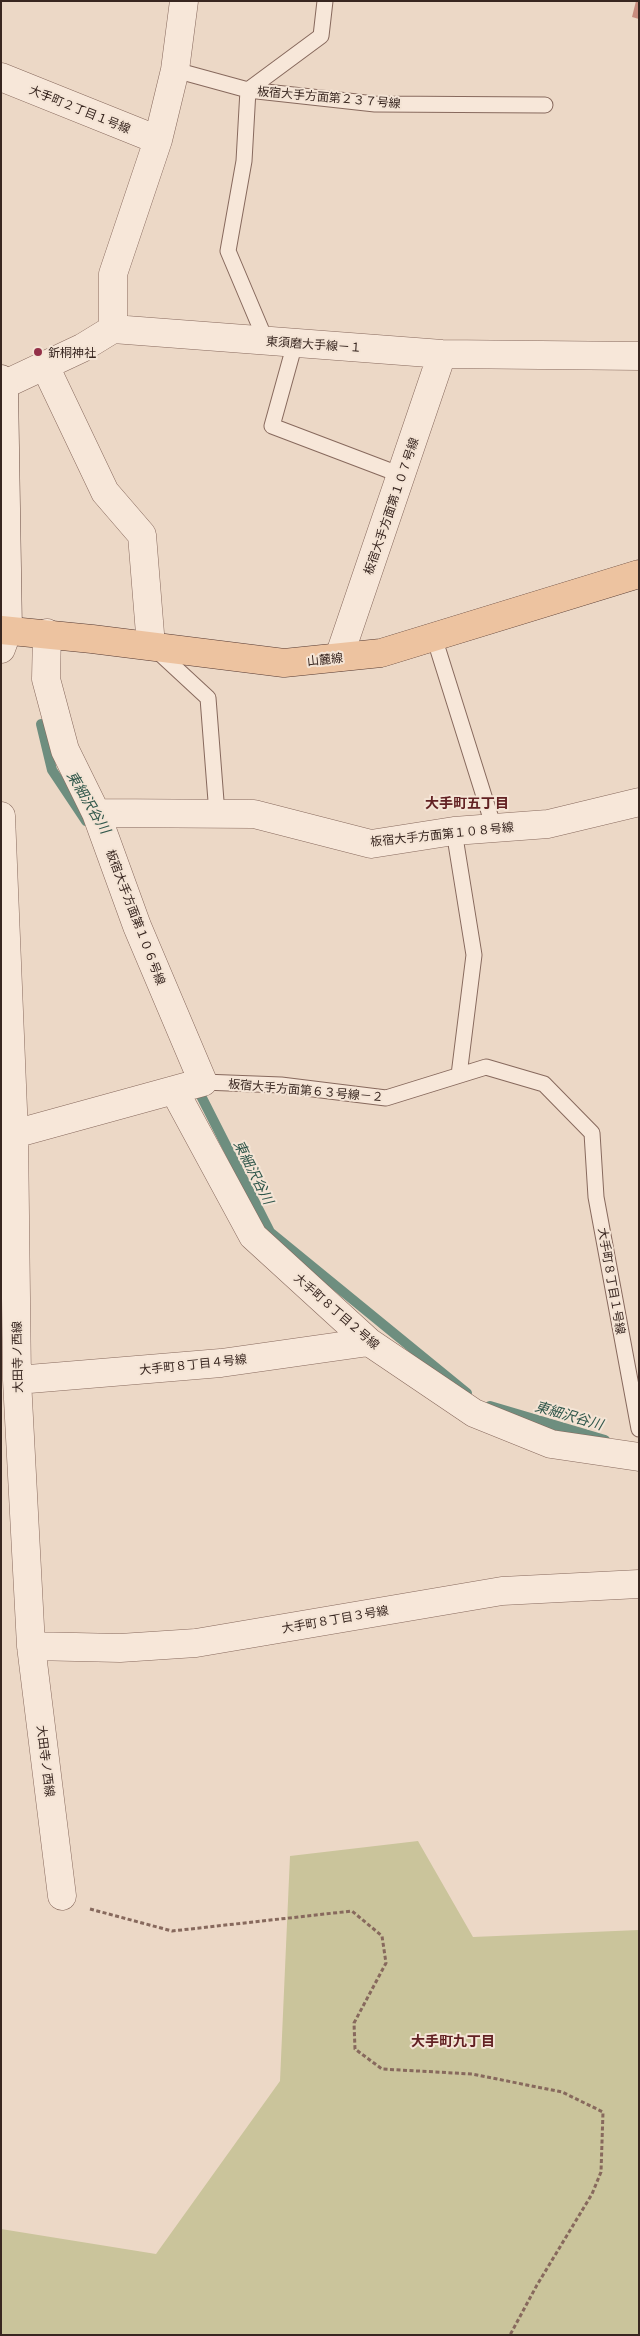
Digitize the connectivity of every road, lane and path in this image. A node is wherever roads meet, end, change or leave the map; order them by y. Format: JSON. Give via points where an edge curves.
{"nodes":[{"id":1,"x":184,"y":1,"type":"edge"},
{"id":2,"x":325,"y":1,"type":"edge"},
{"id":3,"x":176,"y":70,"type":"junction"},
{"id":4,"x":1,"y":78,"type":"edge"},
{"id":5,"x":248,"y":90,"type":"junction"},
{"id":6,"x":545,"y":106,"type":"dead end"},
{"id":7,"x":158,"y":140,"type":"junction"},
{"id":8,"x":113,"y":329,"type":"junction"},
{"id":9,"x":266,"y":341,"type":"junction"},
{"id":10,"x":295,"y":343,"type":"junction"},
{"id":11,"x":442,"y":354,"type":"junction"},
{"id":12,"x":639,"y":356,"type":"edge"},
{"id":13,"x":45,"y":366,"type":"junction"},
{"id":14,"x":2,"y":384,"type":"edge"},
{"id":15,"x":401,"y":476,"type":"junction"},
{"id":16,"x":639,"y":574,"type":"edge"},
{"id":17,"x":47,"y":633,"type":"junction"},
{"id":18,"x":3,"y":636,"type":"edge"},
{"id":19,"x":434,"y":637,"type":"junction"},
{"id":20,"x":151,"y":646,"type":"junction"},
{"id":21,"x":339,"y":658,"type":"junction"},
{"id":22,"x":639,"y":802,"type":"edge"},
{"id":23,"x":96,"y":813,"type":"junction"},
{"id":24,"x":217,"y":814,"type":"junction"},
{"id":25,"x":1,"y":816,"type":"edge"},
{"id":26,"x":494,"y":828,"type":"junction"},
{"id":27,"x":454,"y":831,"type":"junction"},
{"id":28,"x":459,"y":1076,"type":"junction"},
{"id":29,"x":188,"y":1086,"type":"junction"},
{"id":30,"x":592,"y":1133,"type":"joint"},
{"id":31,"x":10,"y":1139,"type":"edge"},
{"id":32,"x":369,"y":1342,"type":"junction"},
{"id":33,"x":17,"y":1380,"type":"junction"},
{"id":34,"x":639,"y":1429,"type":"edge"},
{"id":35,"x":639,"y":1457,"type":"edge"},
{"id":36,"x":13,"y":1490,"type":"edge"},
{"id":37,"x":639,"y":1584,"type":"edge"},
{"id":38,"x":31,"y":1646,"type":"junction"},
{"id":39,"x":62,"y":1896,"type":"joint"},
{"id":40,"x":510,"y":2335,"type":"edge"}],
"edges":[{"from":1,"to":3,"type":"street"},
{"from":2,"to":5,"type":"lane","via":[[321,36]]},
{"from":3,"to":5,"type":"lane","name":"板宿大手方面第２３７号線"},
{"from":3,"to":7,"type":"street"},
{"from":4,"to":7,"type":"street","name":"大手町２丁目１号線"},
{"from":5,"to":6,"type":"lane","name":"板宿大手方面第２３７号線","via":[[375,104]]},
{"from":5,"to":9,"type":"lane","via":[[244,161],[228,251]]},
{"from":7,"to":8,"type":"street","via":[[113,274]]},
{"from":8,"to":9,"type":"street","name":"東須磨大手線－１"},
{"from":8,"to":13,"type":"street"},
{"from":9,"to":10,"type":"street","name":"東須磨大手線－１"},
{"from":10,"to":11,"type":"street","name":"東須磨大手線－１"},
{"from":10,"to":15,"type":"lane","via":[[272,426]]},
{"from":11,"to":12,"type":"street","name":"東須磨大手線－１"},
{"from":11,"to":15,"type":"street","name":"板宿大手方面第１０７号線"},
{"from":13,"to":14,"type":"street"},
{"from":13,"to":20,"type":"street","via":[[105,492],[142,535]]},
{"from":14,"to":18,"type":"street"},
{"from":15,"to":21,"type":"street","name":"板宿大手方面第１０７号線"},
{"from":16,"to":19,"type":"main road","name":"山麓線"},
{"from":17,"to":18,"type":"main road","name":"山麓線"},
{"from":17,"to":20,"type":"main road","name":"山麓線"},
{"from":17,"to":23,"type":"street","name":"板宿大手方面第１０６号線","via":[[46,679],[64,750]]},
{"from":19,"to":21,"type":"main road","name":"山麓線","via":[[381,653]]},
{"from":19,"to":26,"type":"lane"},
{"from":20,"to":21,"type":"main road","name":"山麓線","via":[[284,663]]},
{"from":20,"to":24,"type":"lane","via":[[208,698]]},
{"from":22,"to":26,"type":"street","name":"板宿大手方面第１０８号線","via":[[548,824]]},
{"from":23,"to":24,"type":"street","name":"板宿大手方面第１０８号線"},
{"from":23,"to":29,"type":"street","name":"板宿大手方面第１０６号線","via":[[137,926]]},
{"from":24,"to":27,"type":"street","name":"板宿大手方面第１０８号線","via":[[254,814],[371,844]]},
{"from":25,"to":31,"type":"street","name":"大田寺ノ西線"},
{"from":26,"to":27,"type":"street","name":"板宿大手方面第１０８号線"},
{"from":27,"to":28,"type":"lane","via":[[474,955]]},
{"from":28,"to":29,"type":"lane","name":"板宿大手方面第６３号線－２","via":[[386,1098],[281,1085]]},
{"from":28,"to":30,"type":"lane","name":"板宿大手方面第６３号線－２","via":[[486,1067],[544,1084]]},
{"from":29,"to":31,"type":"street","name":"板宿大手方面第６３号線－２"},
{"from":29,"to":32,"type":"street","name":"大手町８丁目２号線","via":[[253,1236]]},
{"from":30,"to":34,"type":"lane","name":"大手町８丁目１号線","via":[[596,1197]]},
{"from":31,"to":33,"type":"street","name":"大田寺ノ西線"},
{"from":32,"to":33,"type":"street","name":"大手町８丁目４号線","via":[[221,1363]]},
{"from":32,"to":35,"type":"street","name":"大手町８丁目２号線","via":[[474,1413],[552,1444]]},
{"from":33,"to":36,"type":"street","name":"大田寺ノ西線"},
{"from":36,"to":38,"type":"street","name":"大田寺ノ西線"},
{"from":37,"to":38,"type":"street","name":"大手町８丁目３号線","via":[[502,1591],[196,1643],[120,1648]]},
{"from":38,"to":39,"type":"street","name":"大田寺ノ西線"},
{"from":39,"to":40,"type":"path","via":[[99,1912],[172,1931],[352,1912],[382,1936],[386,1962],[354,2024],[355,2049],[382,2069],[472,2074],[562,2092],[603,2112],[601,2172],[592,2194]]}]}
